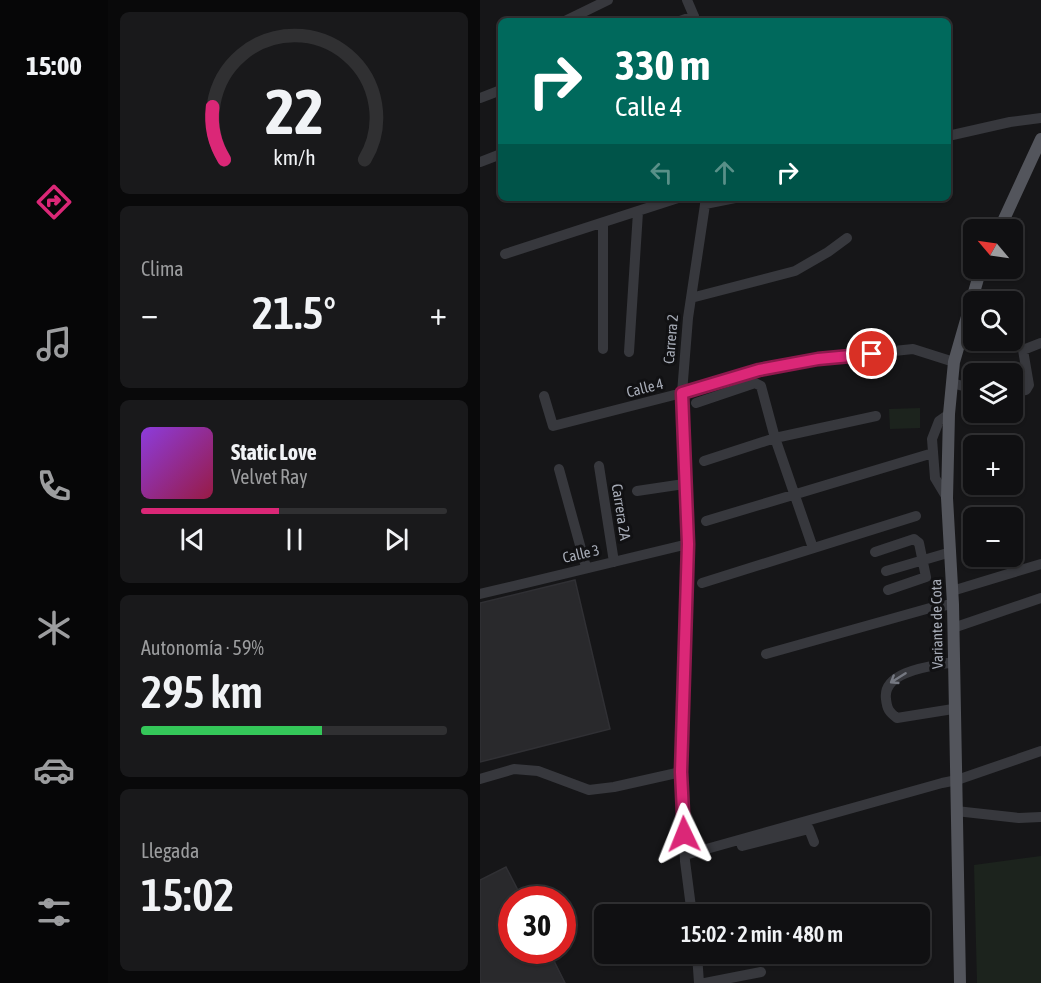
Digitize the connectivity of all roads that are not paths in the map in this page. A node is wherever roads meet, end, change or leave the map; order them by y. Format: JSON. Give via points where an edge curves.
{"nodes":[{"id":1,"x":608,"y":0,"type":"edge"},
{"id":2,"x":687,"y":0,"type":"edge"},
{"id":3,"x":571,"y":18,"type":"edge"},
{"id":4,"x":695,"y":18,"type":"edge"},
{"id":5,"x":498,"y":91,"type":"edge"},
{"id":6,"x":480,"y":98,"type":"edge"},
{"id":7,"x":1041,"y":118,"type":"edge"},
{"id":8,"x":951,"y":135,"type":"edge"},
{"id":9,"x":1041,"y":139,"type":"edge"},
{"id":10,"x":498,"y":155,"type":"edge"},
{"id":11,"x":480,"y":162,"type":"edge"},
{"id":12,"x":669,"y":201,"type":"edge"},
{"id":13,"x":705,"y":201,"type":"edge"},
{"id":14,"x":638,"y":212,"type":"junction"},
{"id":15,"x":1004,"y":219,"type":"edge"},
{"id":16,"x":603,"y":224,"type":"junction"},
{"id":17,"x":847,"y":238,"type":"dead end"},
{"id":18,"x":505,"y":254,"type":"dead end"},
{"id":19,"x":978,"y":279,"type":"edge"},
{"id":20,"x":691,"y":298,"type":"junction"},
{"id":21,"x":1041,"y":343,"type":"edge"},
{"id":22,"x":603,"y":349,"type":"dead end"},
{"id":23,"x":629,"y":352,"type":"dead end"},
{"id":24,"x":954,"y":362,"type":"junction"},
{"id":25,"x":952,"y":383,"type":"junction"},
{"id":26,"x":963,"y":386,"type":"edge"},
{"id":27,"x":1023,"y":390,"type":"edge"},
{"id":28,"x":682,"y":393,"type":"junction"},
{"id":29,"x":544,"y":396,"type":"dead end"},
{"id":30,"x":696,"y":403,"type":"dead end"},
{"id":31,"x":949,"y":414,"type":"junction"},
{"id":32,"x":876,"y":416,"type":"dead end"},
{"id":33,"x":775,"y":438,"type":"junction"},
{"id":34,"x":933,"y":453,"type":"junction"},
{"id":35,"x":704,"y":461,"type":"dead end"},
{"id":36,"x":599,"y":466,"type":"dead end"},
{"id":37,"x":559,"y":469,"type":"dead end"},
{"id":38,"x":684,"y":484,"type":"junction"},
{"id":39,"x":637,"y":491,"type":"dead end"},
{"id":40,"x":794,"y":495,"type":"junction"},
{"id":41,"x":947,"y":498,"type":"junction"},
{"id":42,"x":916,"y":516,"type":"dead end"},
{"id":43,"x":706,"y":520,"type":"dead end"},
{"id":44,"x":688,"y":544,"type":"junction"},
{"id":45,"x":813,"y":548,"type":"junction"},
{"id":46,"x":875,"y":552,"type":"dead end"},
{"id":47,"x":951,"y":552,"type":"junction"},
{"id":48,"x":924,"y":559,"type":"junction"},
{"id":49,"x":614,"y":562,"type":"junction"},
{"id":50,"x":1041,"y":564,"type":"edge"},
{"id":51,"x":586,"y":567,"type":"junction"},
{"id":52,"x":886,"y":571,"type":"dead end"},
{"id":53,"x":702,"y":583,"type":"dead end"},
{"id":54,"x":888,"y":591,"type":"dead end"},
{"id":55,"x":952,"y":591,"type":"junction"},
{"id":56,"x":480,"y":594,"type":"edge"},
{"id":57,"x":1041,"y":598,"type":"edge"},
{"id":58,"x":953,"y":604,"type":"junction"},
{"id":59,"x":953,"y":628,"type":"junction"},
{"id":60,"x":765,"y":654,"type":"dead end"},
{"id":61,"x":954,"y":662,"type":"junction"},
{"id":62,"x":953,"y":709,"type":"junction"},
{"id":63,"x":1041,"y":751,"type":"edge"},
{"id":64,"x":681,"y":772,"type":"junction"},
{"id":65,"x":480,"y":779,"type":"edge"},
{"id":66,"x":957,"y":780,"type":"junction"},
{"id":67,"x":956,"y":811,"type":"junction"},
{"id":68,"x":1041,"y":817,"type":"edge"},
{"id":69,"x":814,"y":842,"type":"dead end"},
{"id":70,"x":685,"y":858,"type":"junction"},
{"id":71,"x":691,"y":904,"type":"edge"},
{"id":72,"x":698,"y":964,"type":"edge"},
{"id":73,"x":761,"y":972,"type":"dead end"},
{"id":74,"x":722,"y":981,"type":"edge"},
{"id":75,"x":699,"y":983,"type":"edge"},
{"id":76,"x":705,"y":983,"type":"edge"},
{"id":77,"x":960,"y":983,"type":"edge"}],
"edges":[{"from":1,"to":3,"type":"street"},
{"from":2,"to":4,"type":"street"},
{"from":5,"to":6,"type":"street"},
{"from":7,"to":8,"type":"street"},
{"from":9,"to":15,"type":"main road"},
{"from":10,"to":11,"type":"street"},
{"from":12,"to":14,"type":"street"},
{"from":13,"to":20,"type":"street","name":"Carrera 2"},
{"from":14,"to":16,"type":"street"},
{"from":14,"to":23,"type":"street"},
{"from":16,"to":18,"type":"street"},
{"from":16,"to":22,"type":"street"},
{"from":17,"to":20,"type":"street","via":[[795,271]]},
{"from":19,"to":24,"type":"main road","name":"Variante de Cota"},
{"from":20,"to":28,"type":"street","name":"Carrera 2"},
{"from":21,"to":27,"type":"street","via":[[1023,350],[1029,385]]},
{"from":24,"to":25,"type":"main road","name":"Variante de Cota"},
{"from":24,"to":28,"type":"street","name":"Calle 4","via":[[913,349],[818,359],[759,370]]},
{"from":25,"to":26,"type":"street"},
{"from":25,"to":31,"type":"main road","name":"Variante de Cota"},
{"from":28,"to":29,"type":"street","name":"Calle 4","via":[[553,426]]},
{"from":28,"to":38,"type":"street","name":"Carrera 2"},
{"from":30,"to":33,"type":"street","via":[[758,384]]},
{"from":31,"to":34,"type":"street","via":[[934,430]]},
{"from":31,"to":41,"type":"main road","name":"Variante de Cota"},
{"from":32,"to":33,"type":"street"},
{"from":33,"to":35,"type":"street"},
{"from":33,"to":40,"type":"street"},
{"from":34,"to":40,"type":"street"},
{"from":34,"to":41,"type":"street","via":[[935,478]]},
{"from":36,"to":49,"type":"street","name":"Carrera 2A"},
{"from":37,"to":51,"type":"street"},
{"from":38,"to":39,"type":"street"},
{"from":38,"to":44,"type":"street","name":"Carrera 2"},
{"from":40,"to":43,"type":"street"},
{"from":40,"to":45,"type":"street"},
{"from":41,"to":47,"type":"main road","name":"Variante de Cota"},
{"from":42,"to":45,"type":"street"},
{"from":44,"to":49,"type":"street","name":"Calle 3"},
{"from":44,"to":64,"type":"street","name":"Carrera 2"},
{"from":45,"to":53,"type":"street"},
{"from":46,"to":48,"type":"street","via":[[914,539]]},
{"from":47,"to":48,"type":"street"},
{"from":47,"to":55,"type":"main road","name":"Variante de Cota"},
{"from":48,"to":52,"type":"street"},
{"from":48,"to":54,"type":"street","via":[[924,580]]},
{"from":49,"to":51,"type":"street","name":"Calle 3"},
{"from":50,"to":55,"type":"street"},
{"from":51,"to":56,"type":"street","name":"Calle 3"},
{"from":55,"to":58,"type":"main road","name":"Variante de Cota"},
{"from":57,"to":59,"type":"street"},
{"from":58,"to":59,"type":"main road","name":"Variante de Cota"},
{"from":58,"to":60,"type":"street"},
{"from":59,"to":61,"type":"main road","name":"Variante de Cota"},
{"from":61,"to":62,"type":"main road","name":"Variante de Cota"},
{"from":61,"to":62,"type":"street","one_way":true,"via":[[902,674],[890,682],[885,693],[887,709],[897,718]]},
{"from":62,"to":66,"type":"main road","name":"Variante de Cota"},
{"from":63,"to":66,"type":"street"},
{"from":64,"to":65,"type":"street","via":[[589,790],[538,771],[514,769]]},
{"from":64,"to":70,"type":"street","name":"Carrera 2"},
{"from":66,"to":67,"type":"main road","name":"Variante de Cota"},
{"from":66,"to":70,"type":"street"},
{"from":67,"to":68,"type":"street"},
{"from":67,"to":77,"type":"main road","name":"Variante de Cota"},
{"from":69,"to":70,"type":"street","via":[[809,829]]},
{"from":70,"to":71,"type":"street","name":"Carrera 2"},
{"from":72,"to":75,"type":"street"},
{"from":73,"to":74,"type":"street"},
{"from":74,"to":76,"type":"street"}]}
